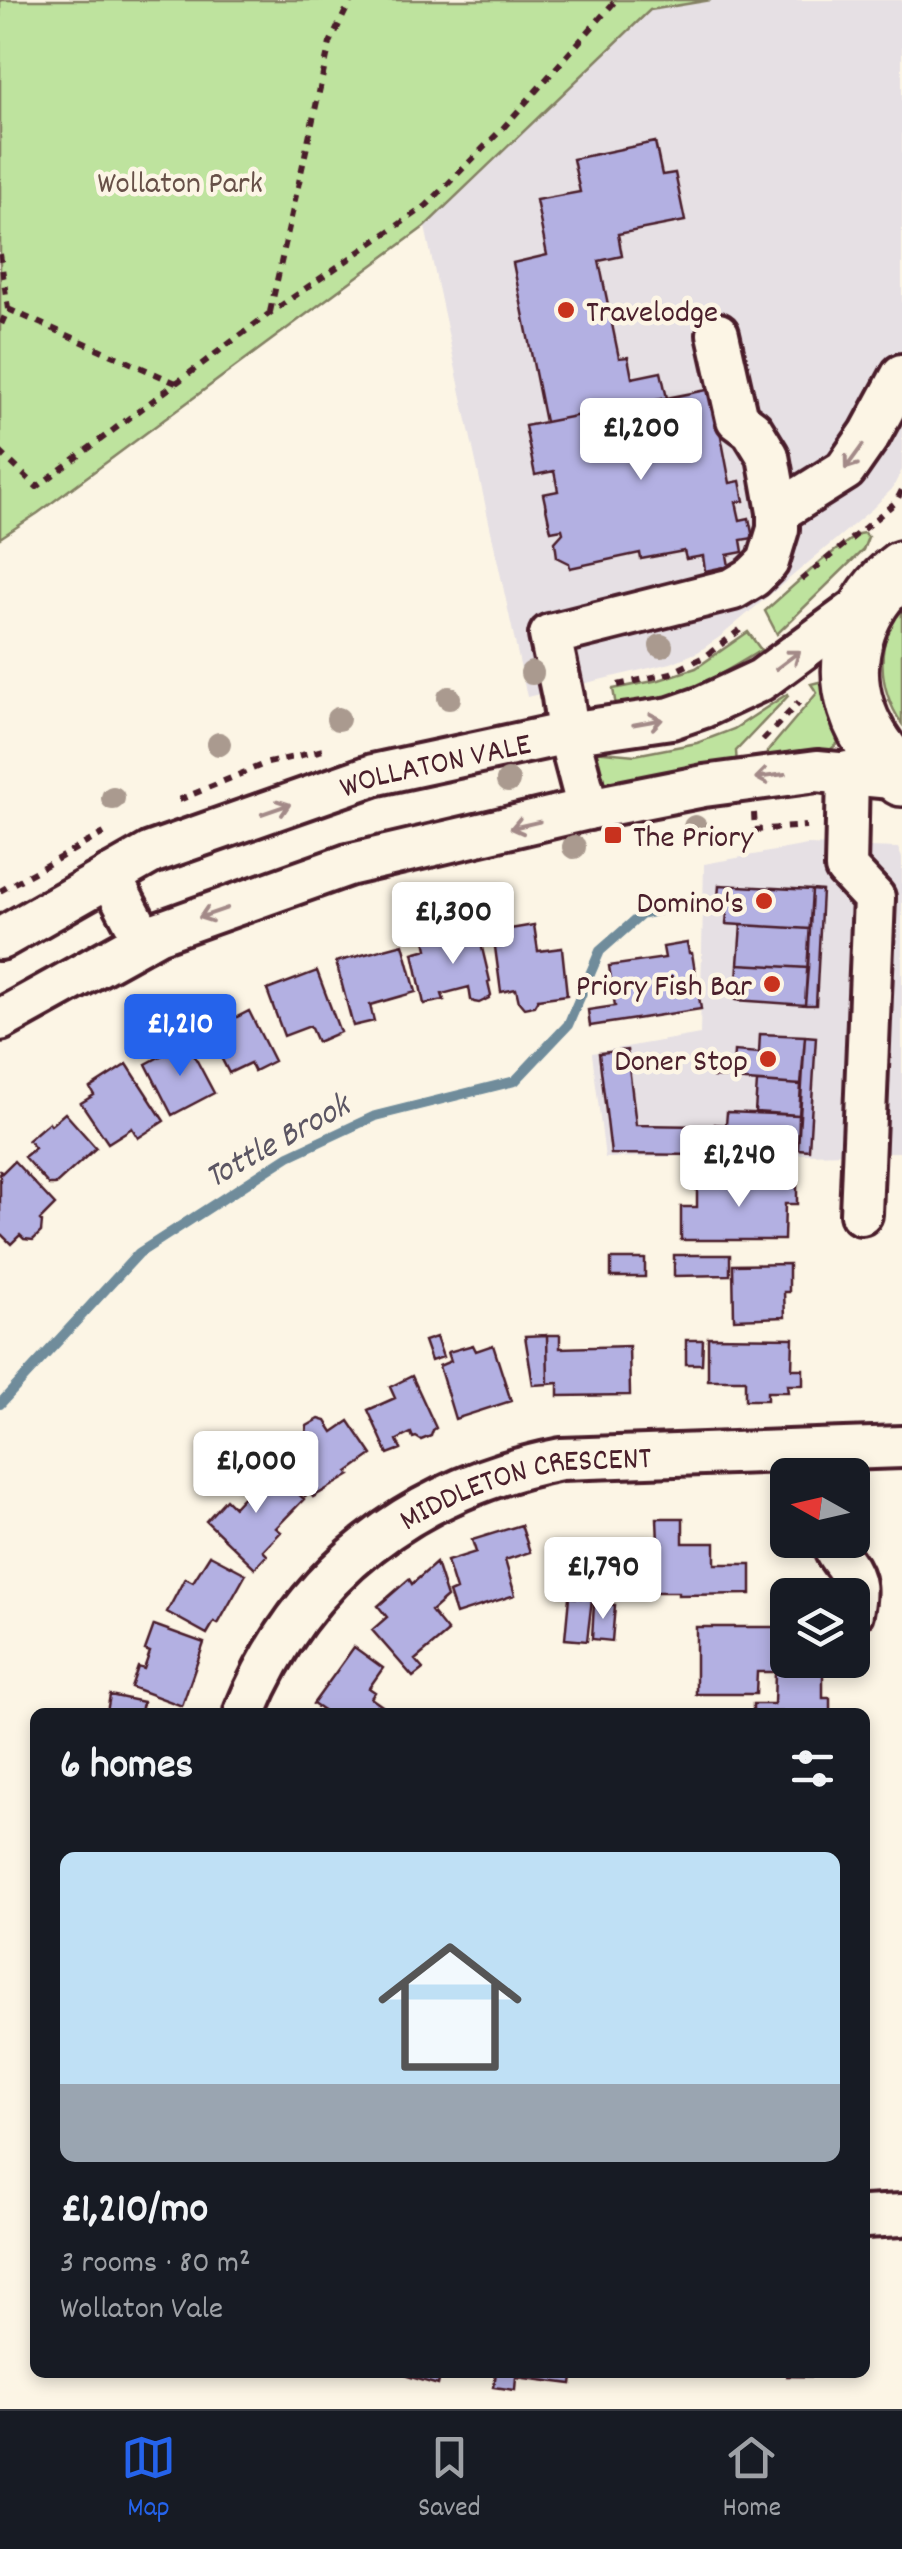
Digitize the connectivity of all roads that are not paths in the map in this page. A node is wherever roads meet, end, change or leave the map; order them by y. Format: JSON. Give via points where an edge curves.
{"nodes":[{"id":1,"x":718,"y":334,"type":"dead end"},
{"id":2,"x":902,"y":375,"type":"edge"},
{"id":3,"x":778,"y":512,"type":"junction"},
{"id":4,"x":892,"y":575,"type":"edge"},
{"id":5,"x":566,"y":715,"type":"junction"},
{"id":6,"x":848,"y":772,"type":"junction"},
{"id":7,"x":902,"y":778,"type":"edge"},
{"id":8,"x":588,"y":809,"type":"junction"},
{"id":9,"x":110,"y":876,"type":"junction"},
{"id":10,"x":0,"y":939,"type":"edge"},
{"id":11,"x":144,"y":940,"type":"junction"},
{"id":12,"x":0,"y":1020,"type":"edge"},
{"id":13,"x":860,"y":1214,"type":"dead end"},
{"id":14,"x":902,"y":1447,"type":"edge"},
{"id":15,"x":848,"y":1458,"type":"edge"},
{"id":16,"x":770,"y":1461,"type":"edge"},
{"id":17,"x":248,"y":1708,"type":"edge"},
{"id":18,"x":902,"y":2214,"type":"edge"},
{"id":19,"x":870,"y":2217,"type":"edge"}],
"edges":[{"from":1,"to":3,"type":"street","via":[[737,419],[768,456]]},
{"from":2,"to":3,"type":"street","one_way":true,"via":[[845,470]]},
{"from":3,"to":5,"type":"street","via":[[768,562],[734,590],[550,634]]},
{"from":5,"to":4,"type":"street","name":"WOLLATON VALE","one_way":true,"via":[[634,725],[703,708],[762,680]]},
{"from":4,"to":7,"type":"highway","via":[[860,622],[852,661],[862,724]]},
{"from":5,"to":8,"type":"street"},
{"from":9,"to":5,"type":"street","name":"WOLLATON VALE","one_way":true,"via":[[151,853]]},
{"from":6,"to":7,"type":"street"},
{"from":6,"to":8,"type":"street","one_way":true,"via":[[769,776]]},
{"from":6,"to":13,"type":"street","via":[[846,868],[874,898]]},
{"from":8,"to":11,"type":"street","one_way":true,"via":[[348,866]]},
{"from":9,"to":10,"type":"street","name":"WOLLATON VALE"},
{"from":9,"to":11,"type":"street"},
{"from":11,"to":12,"type":"street"},
{"from":14,"to":15,"type":"street","name":"MIDDLETON CRESCENT"},
{"from":16,"to":17,"type":"street","name":"MIDDLETON CRESCENT","via":[[560,1459],[452,1492],[347,1562],[292,1624]]},
{"from":18,"to":19,"type":"street"}]}
